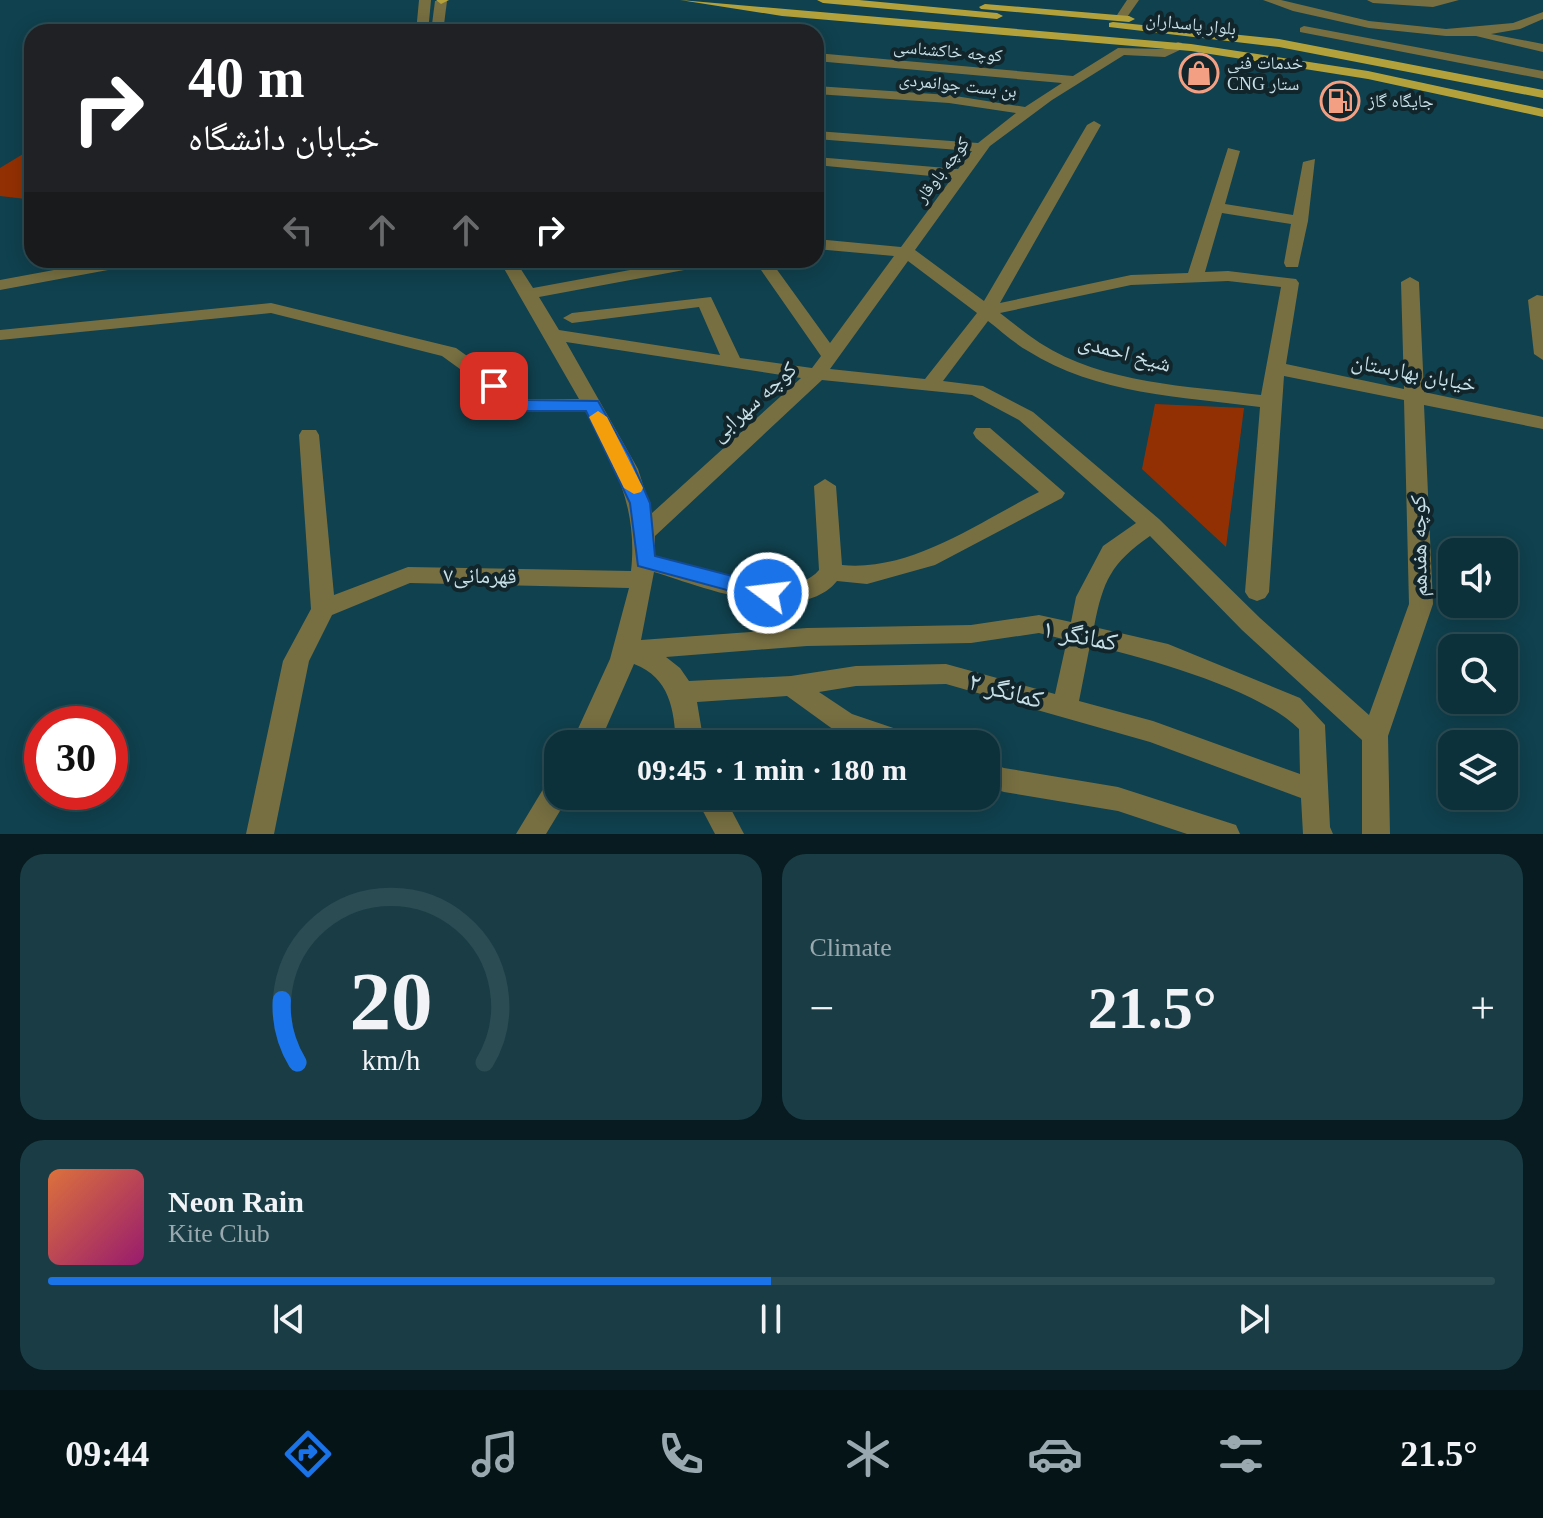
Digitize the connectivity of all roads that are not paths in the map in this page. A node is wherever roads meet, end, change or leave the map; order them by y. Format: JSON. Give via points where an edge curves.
{"nodes":[{"id":1,"x":425,"y":0,"type":"edge"},
{"id":2,"x":442,"y":0,"type":"edge"},
{"id":3,"x":686,"y":0,"type":"edge"},
{"id":4,"x":735,"y":0,"type":"edge"},
{"id":5,"x":823,"y":0,"type":"edge"},
{"id":6,"x":889,"y":0,"type":"edge"},
{"id":7,"x":1269,"y":0,"type":"edge"},
{"id":8,"x":1373,"y":0,"type":"edge"},
{"id":9,"x":1453,"y":0,"type":"edge"},
{"id":10,"x":1136,"y":1,"type":"edge"},
{"id":11,"x":1543,"y":15,"type":"edge"},
{"id":12,"x":1329,"y":17,"type":"junction"},
{"id":13,"x":1121,"y":18,"type":"junction"},
{"id":14,"x":423,"y":24,"type":"edge"},
{"id":15,"x":438,"y":24,"type":"edge"},
{"id":16,"x":1455,"y":31,"type":"junction"},
{"id":17,"x":1227,"y":37,"type":"junction"},
{"id":18,"x":1294,"y":39,"type":"junction"},
{"id":19,"x":1178,"y":46,"type":"junction"},
{"id":20,"x":1543,"y":48,"type":"edge"},
{"id":21,"x":824,"y":58,"type":"edge"},
{"id":22,"x":1543,"y":75,"type":"edge"},
{"id":23,"x":1076,"y":80,"type":"junction"},
{"id":24,"x":824,"y":91,"type":"edge"},
{"id":25,"x":1542,"y":95,"type":"edge"},
{"id":26,"x":824,"y":100,"type":"edge"},
{"id":27,"x":1028,"y":111,"type":"junction"},
{"id":28,"x":1543,"y":113,"type":"edge"},
{"id":29,"x":1094,"y":125,"type":"dead end"},
{"id":30,"x":824,"y":136,"type":"edge"},
{"id":31,"x":981,"y":147,"type":"junction"},
{"id":32,"x":1233,"y":151,"type":"dead end"},
{"id":33,"x":824,"y":162,"type":"edge"},
{"id":34,"x":1310,"y":162,"type":"dead end"},
{"id":35,"x":960,"y":174,"type":"junction"},
{"id":36,"x":1216,"y":207,"type":"junction"},
{"id":37,"x":1300,"y":221,"type":"junction"},
{"id":38,"x":824,"y":245,"type":"edge"},
{"id":39,"x":907,"y":252,"type":"junction"},
{"id":40,"x":1292,"y":263,"type":"dead end"},
{"id":41,"x":48,"y":268,"type":"edge"},
{"id":42,"x":79,"y":268,"type":"edge"},
{"id":43,"x":512,"y":268,"type":"edge"},
{"id":44,"x":668,"y":268,"type":"edge"},
{"id":45,"x":768,"y":268,"type":"edge"},
{"id":46,"x":9,"y":278,"type":"edge"},
{"id":47,"x":1195,"y":278,"type":"junction"},
{"id":48,"x":1410,"y":282,"type":"dead end"},
{"id":49,"x":530,"y":294,"type":"junction"},
{"id":50,"x":1537,"y":300,"type":"dead end"},
{"id":51,"x":987,"y":311,"type":"junction"},
{"id":52,"x":572,"y":318,"type":"dead end"},
{"id":53,"x":0,"y":335,"type":"edge"},
{"id":54,"x":553,"y":335,"type":"junction"},
{"id":55,"x":829,"y":354,"type":"junction"},
{"id":56,"x":1543,"y":354,"type":"edge"},
{"id":57,"x":733,"y":363,"type":"junction"},
{"id":58,"x":1275,"y":368,"type":"junction"},
{"id":59,"x":817,"y":374,"type":"junction"},
{"id":60,"x":930,"y":385,"type":"junction"},
{"id":61,"x":1414,"y":397,"type":"junction"},
{"id":62,"x":1270,"y":402,"type":"junction"},
{"id":63,"x":592,"y":405,"type":"junction"},
{"id":64,"x":1543,"y":423,"type":"edge"},
{"id":65,"x":983,"y":433,"type":"dead end"},
{"id":66,"x":309,"y":435,"type":"dead end"},
{"id":67,"x":825,"y":486,"type":"dead end"},
{"id":68,"x":1151,"y":524,"type":"junction"},
{"id":69,"x":644,"y":533,"type":"junction"},
{"id":70,"x":644,"y":570,"type":"junction"},
{"id":71,"x":831,"y":572,"type":"junction"},
{"id":72,"x":1257,"y":592,"type":"dead end"},
{"id":73,"x":323,"y":609,"type":"junction"},
{"id":74,"x":1080,"y":634,"type":"junction"},
{"id":75,"x":624,"y":651,"type":"junction"},
{"id":76,"x":791,"y":686,"type":"junction"},
{"id":77,"x":684,"y":692,"type":"junction"},
{"id":78,"x":1065,"y":706,"type":"junction"},
{"id":79,"x":591,"y":730,"type":"edge"},
{"id":80,"x":688,"y":730,"type":"edge"},
{"id":81,"x":866,"y":730,"type":"edge"},
{"id":82,"x":1375,"y":736,"type":"junction"},
{"id":83,"x":1000,"y":779,"type":"edge"},
{"id":84,"x":1315,"y":791,"type":"junction"},
{"id":85,"x":545,"y":810,"type":"edge"},
{"id":86,"x":717,"y":810,"type":"edge"},
{"id":87,"x":260,"y":834,"type":"edge"},
{"id":88,"x":530,"y":834,"type":"edge"},
{"id":89,"x":730,"y":834,"type":"edge"},
{"id":90,"x":1226,"y":834,"type":"edge"},
{"id":91,"x":1319,"y":834,"type":"edge"},
{"id":92,"x":1376,"y":834,"type":"edge"}],
"edges":[{"from":1,"to":14,"type":"street"},
{"from":2,"to":15,"type":"street"},
{"from":3,"to":19,"type":"main road"},
{"from":4,"to":25,"type":"main road","name":"بلوار پاسداران","via":[[1273,51]]},
{"from":5,"to":17,"type":"main road","name":"بلوار پاسداران"},
{"from":6,"to":13,"type":"main road"},
{"from":7,"to":12,"type":"street"},
{"from":8,"to":9,"type":"street"},
{"from":10,"to":13,"type":"street"},
{"from":11,"to":16,"type":"street","via":[[1507,27]]},
{"from":12,"to":16,"type":"street","via":[[1396,30]]},
{"from":12,"to":22,"type":"street","via":[[1304,30]]},
{"from":13,"to":18,"type":"main road"},
{"from":16,"to":20,"type":"street"},
{"from":17,"to":18,"type":"main road"},
{"from":17,"to":25,"type":"main road","name":"بلوار پاسداران"},
{"from":18,"to":25,"type":"main road","via":[[1503,78]]},
{"from":19,"to":23,"type":"street","name":"کوچه باوقار","via":[[1165,53],[1122,51]]},
{"from":19,"to":28,"type":"main road","via":[[1362,74]]},
{"from":21,"to":23,"type":"street","name":"کوچه خاکشناسی"},
{"from":23,"to":27,"type":"street","name":"کوچه باوقار"},
{"from":24,"to":27,"type":"street","name":"بن بست جوانمردی","via":[[949,99]]},
{"from":26,"to":27,"type":"street","name":"بن بست جوانمردی"},
{"from":27,"to":31,"type":"street","name":"کوچه باوقار"},
{"from":29,"to":51,"type":"street"},
{"from":30,"to":31,"type":"street"},
{"from":31,"to":35,"type":"street","name":"کوچه باوقار"},
{"from":32,"to":36,"type":"street"},
{"from":33,"to":35,"type":"street"},
{"from":34,"to":37,"type":"street"},
{"from":35,"to":39,"type":"street","name":"کوچه باوقار"},
{"from":36,"to":37,"type":"street"},
{"from":36,"to":47,"type":"street"},
{"from":37,"to":40,"type":"street"},
{"from":38,"to":39,"type":"street"},
{"from":39,"to":51,"type":"street","name":"شیخ احمدی"},
{"from":39,"to":55,"type":"street","name":"کوچه سهرابی"},
{"from":41,"to":46,"type":"street"},
{"from":42,"to":46,"type":"street"},
{"from":43,"to":49,"type":"street"},
{"from":44,"to":49,"type":"street"},
{"from":45,"to":55,"type":"street"},
{"from":47,"to":51,"type":"street","via":[[1131,280]]},
{"from":47,"to":58,"type":"street","via":[[1290,283]]},
{"from":48,"to":61,"type":"street","name":"کوچه هفدهم"},
{"from":49,"to":54,"type":"street"},
{"from":50,"to":56,"type":"street"},
{"from":51,"to":60,"type":"street"},
{"from":51,"to":62,"type":"street","name":"شیخ احمدی","via":[[1035,348],[1081,369],[1139,385]]},
{"from":52,"to":57,"type":"street","via":[[705,301]]},
{"from":53,"to":63,"type":"street","via":[[271,308],[449,352],[522,405]]},
{"from":54,"to":57,"type":"street"},
{"from":54,"to":63,"type":"street"},
{"from":55,"to":59,"type":"street","name":"کوچه سهرابی"},
{"from":57,"to":59,"type":"street"},
{"from":58,"to":61,"type":"street","name":"خیابان بهارستان"},
{"from":58,"to":62,"type":"street"},
{"from":59,"to":60,"type":"street"},
{"from":59,"to":69,"type":"street","name":"کوچه سهرابی"},
{"from":60,"to":68,"type":"street","via":[[976,390],[1026,416]]},
{"from":61,"to":64,"type":"street","name":"خیابان بهارستان"},
{"from":61,"to":82,"type":"street","name":"کوچه هفدهم","via":[[1421,604]]},
{"from":62,"to":72,"type":"street"},
{"from":63,"to":69,"type":"street","via":[[640,503]]},
{"from":65,"to":71,"type":"street","via":[[1054,493],[927,559],[867,576]]},
{"from":66,"to":73,"type":"street"},
{"from":67,"to":71,"type":"street"},
{"from":68,"to":74,"type":"street","via":[[1111,552],[1088,597]]},
{"from":68,"to":82,"type":"street"},
{"from":69,"to":70,"type":"street"},
{"from":70,"to":71,"type":"street","name":"قهرمانی۷","via":[[797,594],[819,586]]},
{"from":70,"to":73,"type":"street","name":"قهرمانی۷","via":[[408,575]]},
{"from":70,"to":75,"type":"street"},
{"from":73,"to":87,"type":"street","via":[[296,661]]},
{"from":74,"to":75,"type":"street","name":"کمانگر ۱","via":[[1039,624],[971,634],[807,637]]},
{"from":74,"to":78,"type":"street"},
{"from":74,"to":84,"type":"street","name":"کمانگر ۱","via":[[1159,651],[1291,705],[1312,725]]},
{"from":75,"to":77,"type":"street","via":[[656,660]]},
{"from":75,"to":79,"type":"street"},
{"from":76,"to":77,"type":"street","name":"کمانگر ۲"},
{"from":76,"to":78,"type":"street","name":"کمانگر ۲","via":[[856,676],[946,674]]},
{"from":76,"to":81,"type":"street","via":[[843,722]]},
{"from":77,"to":80,"type":"street"},
{"from":78,"to":84,"type":"street","name":"کمانگر ۲"},
{"from":82,"to":92,"type":"street","name":"کوچه هفدهم"},
{"from":83,"to":90,"type":"street","via":[[1118,799]]},
{"from":84,"to":91,"type":"street","name":"کمانگر ۱"},
{"from":85,"to":88,"type":"street"},
{"from":86,"to":89,"type":"street"}]}
